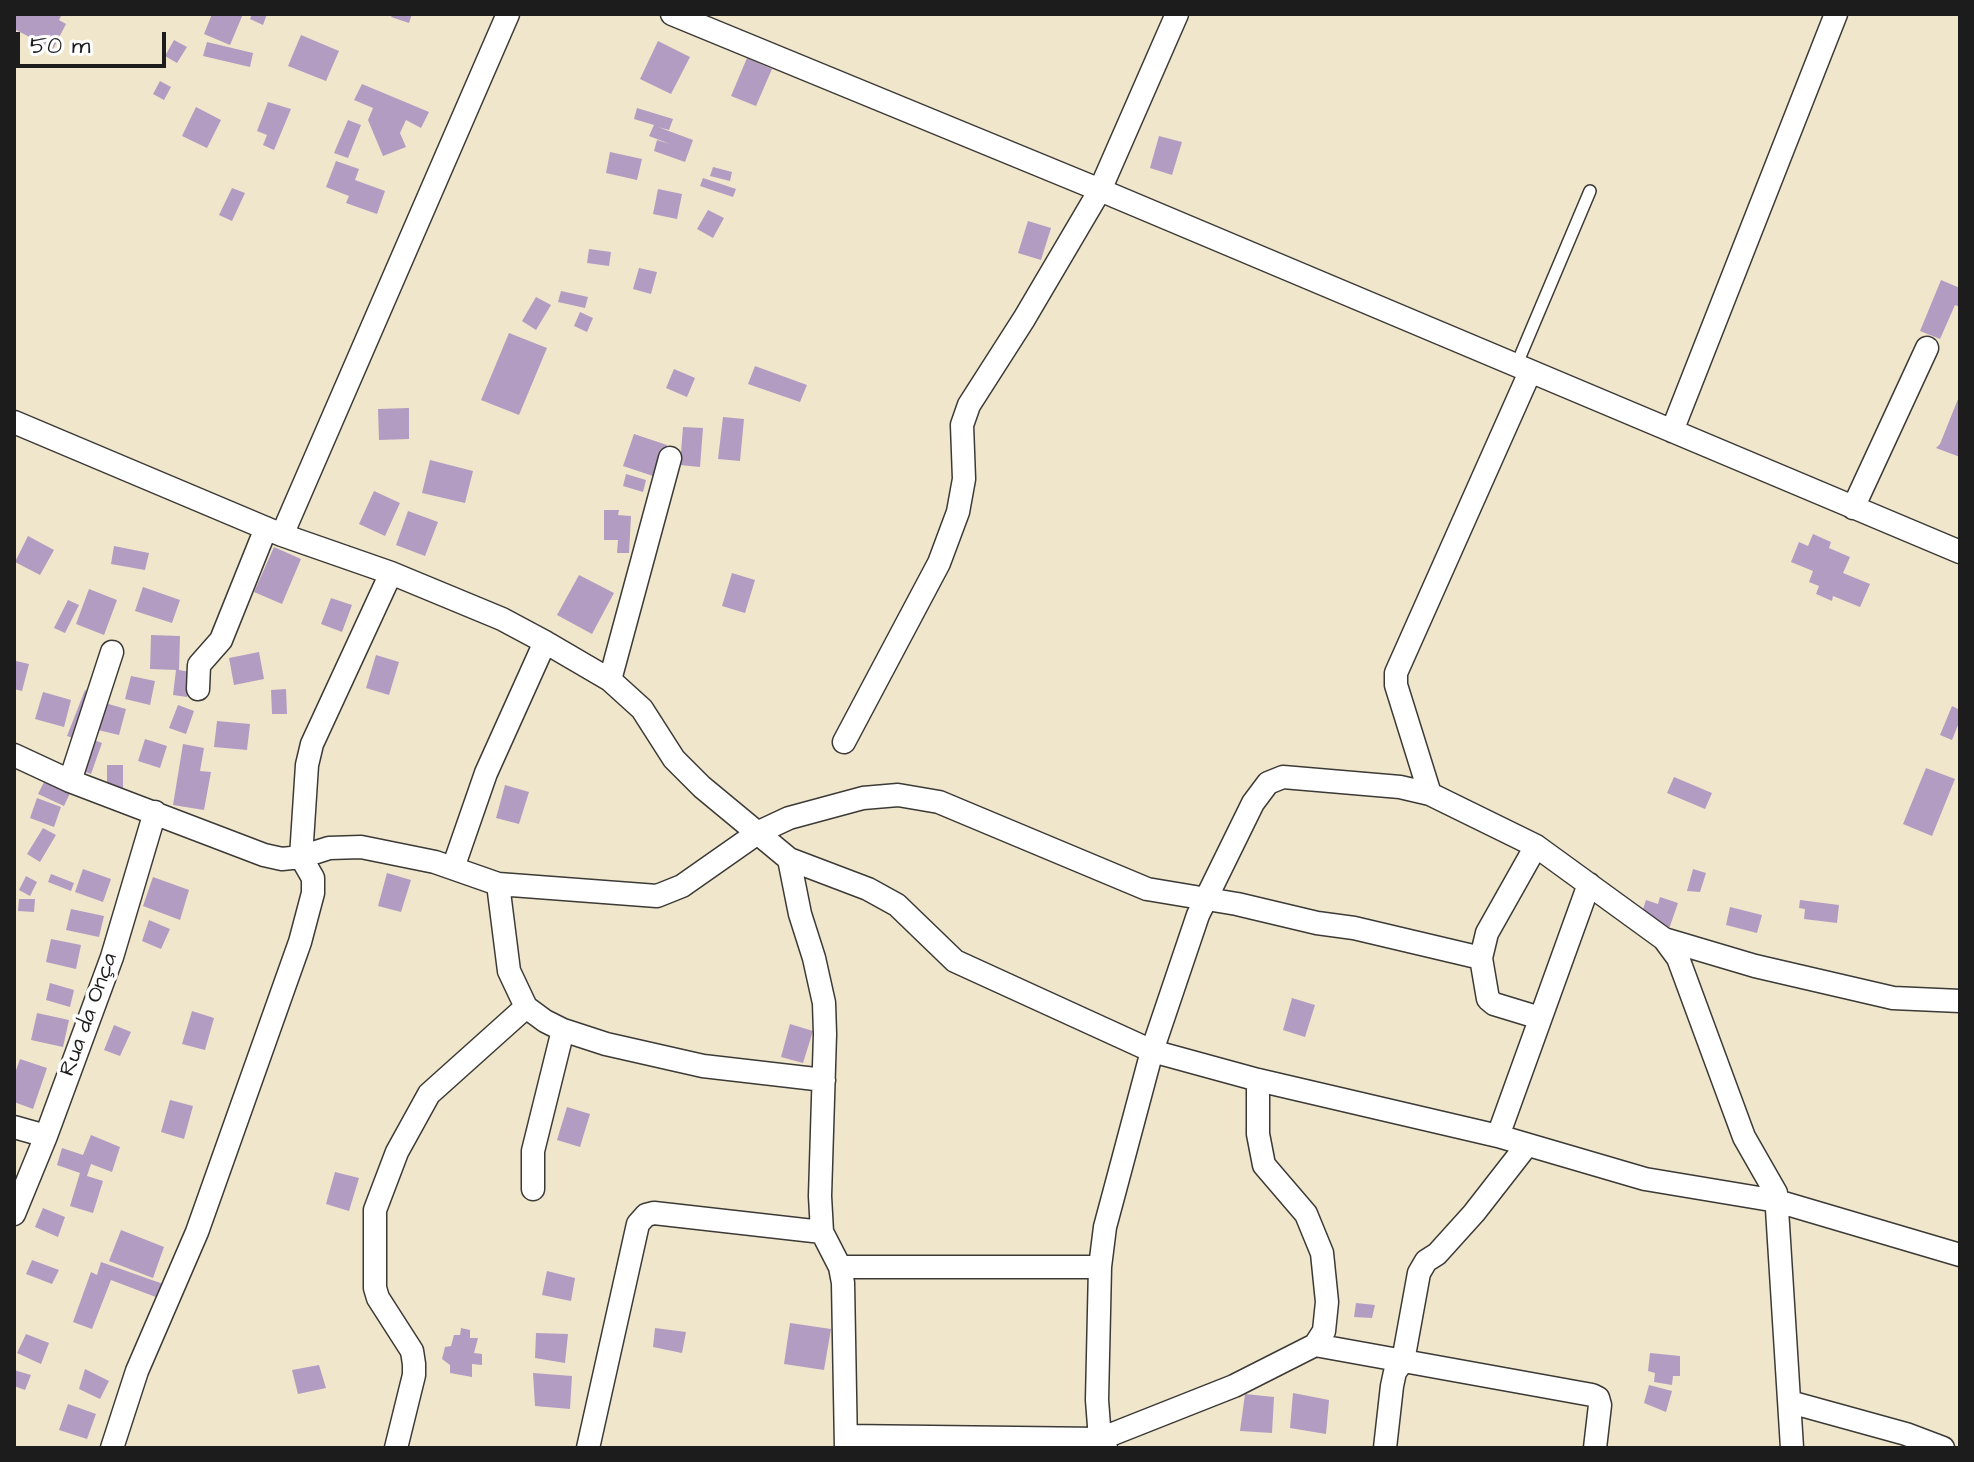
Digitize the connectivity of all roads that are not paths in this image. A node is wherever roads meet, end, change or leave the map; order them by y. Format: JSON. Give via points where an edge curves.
{"nodes":[{"id":1,"x":508,"y":14,"type":"edge"},
{"id":2,"x":672,"y":14,"type":"edge"},
{"id":3,"x":1177,"y":14,"type":"edge"},
{"id":4,"x":1836,"y":14,"type":"edge"},
{"id":5,"x":718,"y":23,"type":"edge"},
{"id":6,"x":1100,"y":190,"type":"junction"},
{"id":7,"x":1590,"y":191,"type":"dead end"},
{"id":8,"x":1927,"y":348,"type":"dead end"},
{"id":9,"x":1523,"y":369,"type":"junction"},
{"id":10,"x":14,"y":422,"type":"edge"},
{"id":11,"x":1672,"y":431,"type":"junction"},
{"id":12,"x":670,"y":458,"type":"dead end"},
{"id":13,"x":1853,"y":508,"type":"junction"},
{"id":14,"x":274,"y":532,"type":"junction"},
{"id":15,"x":1960,"y":552,"type":"edge"},
{"id":16,"x":391,"y":573,"type":"junction"},
{"id":17,"x":545,"y":642,"type":"junction"},
{"id":18,"x":112,"y":652,"type":"dead end"},
{"id":19,"x":610,"y":680,"type":"junction"},
{"id":20,"x":198,"y":689,"type":"dead end"},
{"id":21,"x":844,"y":742,"type":"dead end"},
{"id":22,"x":14,"y":755,"type":"edge"},
{"id":23,"x":70,"y":781,"type":"junction"},
{"id":24,"x":1430,"y":794,"type":"junction"},
{"id":25,"x":155,"y":812,"type":"junction"},
{"id":26,"x":759,"y":832,"type":"junction"},
{"id":27,"x":1536,"y":846,"type":"junction"},
{"id":28,"x":301,"y":857,"type":"junction"},
{"id":29,"x":789,"y":859,"type":"junction"},
{"id":30,"x":453,"y":868,"type":"junction"},
{"id":31,"x":498,"y":884,"type":"junction"},
{"id":32,"x":1589,"y":884,"type":"junction"},
{"id":33,"x":1206,"y":900,"type":"junction"},
{"id":34,"x":1664,"y":939,"type":"junction"},
{"id":35,"x":1481,"y":958,"type":"junction"},
{"id":36,"x":1960,"y":1001,"type":"edge"},
{"id":37,"x":526,"y":1007,"type":"junction"},
{"id":38,"x":1540,"y":1018,"type":"junction"},
{"id":39,"x":563,"y":1030,"type":"junction"},
{"id":40,"x":1152,"y":1051,"type":"junction"},
{"id":41,"x":824,"y":1080,"type":"junction"},
{"id":42,"x":1258,"y":1080,"type":"junction"},
{"id":43,"x":14,"y":1127,"type":"edge"},
{"id":44,"x":46,"y":1136,"type":"junction"},
{"id":45,"x":1498,"y":1136,"type":"junction"},
{"id":46,"x":1527,"y":1145,"type":"junction"},
{"id":47,"x":533,"y":1189,"type":"dead end"},
{"id":48,"x":1777,"y":1201,"type":"junction"},
{"id":49,"x":14,"y":1214,"type":"edge"},
{"id":50,"x":822,"y":1232,"type":"junction"},
{"id":51,"x":1960,"y":1255,"type":"edge"},
{"id":52,"x":840,"y":1267,"type":"junction"},
{"id":53,"x":1100,"y":1267,"type":"junction"},
{"id":54,"x":1315,"y":1345,"type":"junction"},
{"id":55,"x":1403,"y":1361,"type":"junction"},
{"id":56,"x":1790,"y":1402,"type":"junction"},
{"id":57,"x":846,"y":1442,"type":"edge"},
{"id":58,"x":1103,"y":1444,"type":"edge"},
{"id":59,"x":112,"y":1448,"type":"edge"},
{"id":60,"x":396,"y":1448,"type":"edge"},
{"id":61,"x":588,"y":1448,"type":"edge"},
{"id":62,"x":1385,"y":1448,"type":"edge"},
{"id":63,"x":1595,"y":1448,"type":"edge"},
{"id":64,"x":1792,"y":1448,"type":"edge"},
{"id":65,"x":1943,"y":1448,"type":"edge"}],
"edges":[{"from":1,"to":14,"type":"street"},
{"from":2,"to":5,"type":"street"},
{"from":3,"to":6,"type":"street"},
{"from":4,"to":11,"type":"street"},
{"from":5,"to":6,"type":"street"},
{"from":6,"to":9,"type":"street"},
{"from":6,"to":21,"type":"street","via":[[969,405],[962,425],[964,479],[958,512],[939,563]]},
{"from":7,"to":9,"type":"lane"},
{"from":8,"to":13,"type":"street"},
{"from":9,"to":11,"type":"street"},
{"from":9,"to":24,"type":"street","via":[[1396,673]]},
{"from":10,"to":14,"type":"street"},
{"from":11,"to":13,"type":"street"},
{"from":12,"to":19,"type":"street"},
{"from":13,"to":15,"type":"street"},
{"from":14,"to":16,"type":"street"},
{"from":14,"to":20,"type":"street","via":[[221,640],[199,665]]},
{"from":16,"to":17,"type":"street"},
{"from":16,"to":28,"type":"street","via":[[312,744]]},
{"from":17,"to":19,"type":"street"},
{"from":17,"to":30,"type":"street","via":[[486,773]]},
{"from":18,"to":23,"type":"street"},
{"from":19,"to":26,"type":"street","via":[[642,709],[674,759]]},
{"from":22,"to":23,"type":"street"},
{"from":23,"to":25,"type":"street"},
{"from":24,"to":27,"type":"street"},
{"from":24,"to":33,"type":"street","via":[[1307,778],[1283,777],[1268,783]]},
{"from":25,"to":28,"type":"street","via":[[264,855]]},
{"from":25,"to":44,"type":"street","name":"Rua da Onça","via":[[112,957]]},
{"from":26,"to":29,"type":"street"},
{"from":26,"to":31,"type":"street","via":[[682,886],[657,896]]},
{"from":26,"to":33,"type":"street","via":[[863,798],[898,795],[939,802],[1139,886]]},
{"from":27,"to":32,"type":"street"},
{"from":27,"to":35,"type":"street","via":[[1487,933]]},
{"from":28,"to":30,"type":"street","via":[[329,848],[361,847]]},
{"from":28,"to":59,"type":"street","via":[[313,878],[313,893],[300,942],[197,1232],[137,1371]]},
{"from":29,"to":40,"type":"street","via":[[897,905],[955,961],[983,976]]},
{"from":29,"to":41,"type":"street","via":[[824,1003]]},
{"from":30,"to":31,"type":"street"},
{"from":31,"to":37,"type":"street","via":[[509,971]]},
{"from":32,"to":34,"type":"street"},
{"from":32,"to":38,"type":"street"},
{"from":33,"to":35,"type":"street"},
{"from":33,"to":40,"type":"street"},
{"from":34,"to":36,"type":"street","via":[[1893,998]]},
{"from":34,"to":48,"type":"street","via":[[1686,975],[1726,1093]]},
{"from":35,"to":38,"type":"street","via":[[1488,999]]},
{"from":37,"to":39,"type":"street"},
{"from":37,"to":60,"type":"street","via":[[429,1094],[397,1152],[375,1210],[375,1288],[412,1351],[414,1364]]},
{"from":38,"to":45,"type":"street"},
{"from":39,"to":41,"type":"street","via":[[703,1066]]},
{"from":39,"to":47,"type":"street","via":[[533,1151]]},
{"from":40,"to":42,"type":"street"},
{"from":40,"to":53,"type":"street","via":[[1105,1227]]},
{"from":41,"to":50,"type":"street"},
{"from":42,"to":45,"type":"street"},
{"from":42,"to":54,"type":"street","via":[[1264,1165],[1306,1214],[1322,1253],[1327,1302],[1324,1331]]},
{"from":43,"to":44,"type":"street"},
{"from":44,"to":49,"type":"street","name":"Rua da Onça"},
{"from":45,"to":46,"type":"street"},
{"from":46,"to":48,"type":"street","via":[[1645,1179]]},
{"from":46,"to":55,"type":"street","via":[[1419,1273]]},
{"from":48,"to":51,"type":"street"},
{"from":48,"to":56,"type":"street"},
{"from":50,"to":52,"type":"street"},
{"from":50,"to":61,"type":"street","via":[[646,1215],[638,1224]]},
{"from":52,"to":53,"type":"street"},
{"from":52,"to":57,"type":"street"},
{"from":53,"to":58,"type":"street","via":[[1097,1400]]},
{"from":54,"to":55,"type":"street"},
{"from":54,"to":58,"type":"street"},
{"from":55,"to":62,"type":"street","via":[[1392,1386]]},
{"from":55,"to":63,"type":"street","via":[[1592,1395],[1600,1405]]},
{"from":56,"to":64,"type":"street"},
{"from":56,"to":65,"type":"street"},
{"from":57,"to":58,"type":"street"}]}
